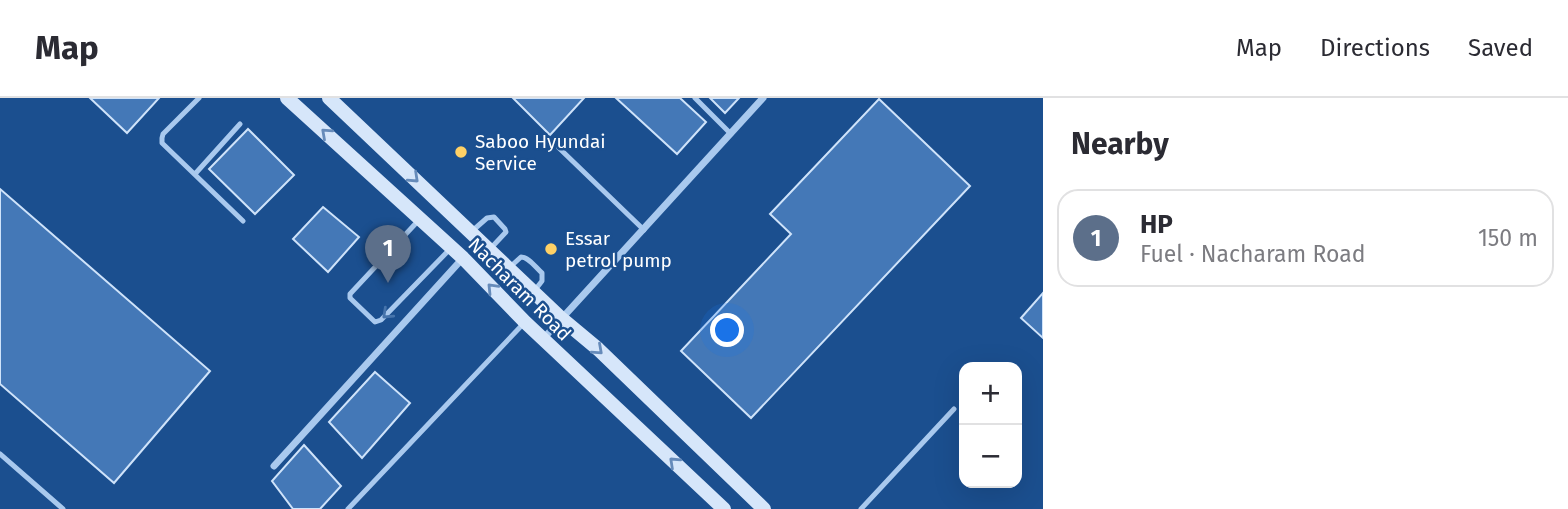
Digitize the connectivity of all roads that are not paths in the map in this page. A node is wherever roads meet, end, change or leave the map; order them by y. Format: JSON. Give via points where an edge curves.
{"nodes":[{"id":1,"x":199,"y":98,"type":"edge"},
{"id":2,"x":287,"y":98,"type":"edge"},
{"id":3,"x":329,"y":98,"type":"edge"},
{"id":4,"x":695,"y":98,"type":"edge"},
{"id":5,"x":763,"y":98,"type":"edge"},
{"id":6,"x":240,"y":124,"type":"dead end"},
{"id":7,"x":731,"y":134,"type":"junction"},
{"id":8,"x":559,"y":148,"type":"dead end"},
{"id":9,"x":195,"y":174,"type":"junction"},
{"id":10,"x":421,"y":218,"type":"junction"},
{"id":11,"x":243,"y":221,"type":"dead end"},
{"id":12,"x":643,"y":230,"type":"junction"},
{"id":13,"x":471,"y":232,"type":"junction"},
{"id":14,"x":452,"y":248,"type":"junction"},
{"id":15,"x":489,"y":250,"type":"junction"},
{"id":16,"x":463,"y":258,"type":"junction"},
{"id":17,"x":562,"y":319,"type":"junction"},
{"id":18,"x":525,"y":322,"type":"junction"},
{"id":19,"x":543,"y":340,"type":"junction"},
{"id":20,"x":954,"y":409,"type":"dead end"},
{"id":21,"x":0,"y":454,"type":"edge"},
{"id":22,"x":274,"y":466,"type":"dead end"},
{"id":23,"x":63,"y":509,"type":"edge"},
{"id":24,"x":348,"y":509,"type":"edge"},
{"id":25,"x":724,"y":509,"type":"edge"},
{"id":26,"x":764,"y":509,"type":"edge"},
{"id":27,"x":861,"y":509,"type":"edge"}],
"edges":[{"from":1,"to":9,"type":"lane","via":[[162,138]]},
{"from":10,"to":2,"type":"main road","name":"Nacharam Road","one_way":true},
{"from":3,"to":13,"type":"main road","name":"Nacharam Road","one_way":true},
{"from":4,"to":7,"type":"lane"},
{"from":5,"to":7,"type":"street"},
{"from":6,"to":9,"type":"lane"},
{"from":7,"to":12,"type":"street"},
{"from":8,"to":12,"type":"lane"},
{"from":9,"to":11,"type":"lane"},
{"from":10,"to":14,"type":"main road","name":"Nacharam Road"},
{"from":14,"to":10,"type":"lane","one_way":true,"via":[[375,322],[350,294]]},
{"from":12,"to":17,"type":"street"},
{"from":13,"to":15,"type":"main road","name":"Nacharam Road"},
{"from":13,"to":15,"type":"lane","via":[[494,218],[506,232]]},
{"from":14,"to":16,"type":"main road","name":"Nacharam Road"},
{"from":15,"to":17,"type":"main road","name":"Nacharam Road"},
{"from":18,"to":16,"type":"main road","name":"Nacharam Road","one_way":true},
{"from":16,"to":22,"type":"street"},
{"from":17,"to":19,"type":"street"},
{"from":17,"to":26,"type":"main road","name":"Nacharam Road","one_way":true},
{"from":18,"to":19,"type":"main road","name":"Nacharam Road"},
{"from":18,"to":24,"type":"lane"},
{"from":25,"to":19,"type":"main road","name":"Nacharam Road","one_way":true},
{"from":20,"to":27,"type":"lane"},
{"from":21,"to":23,"type":"lane"}]}
